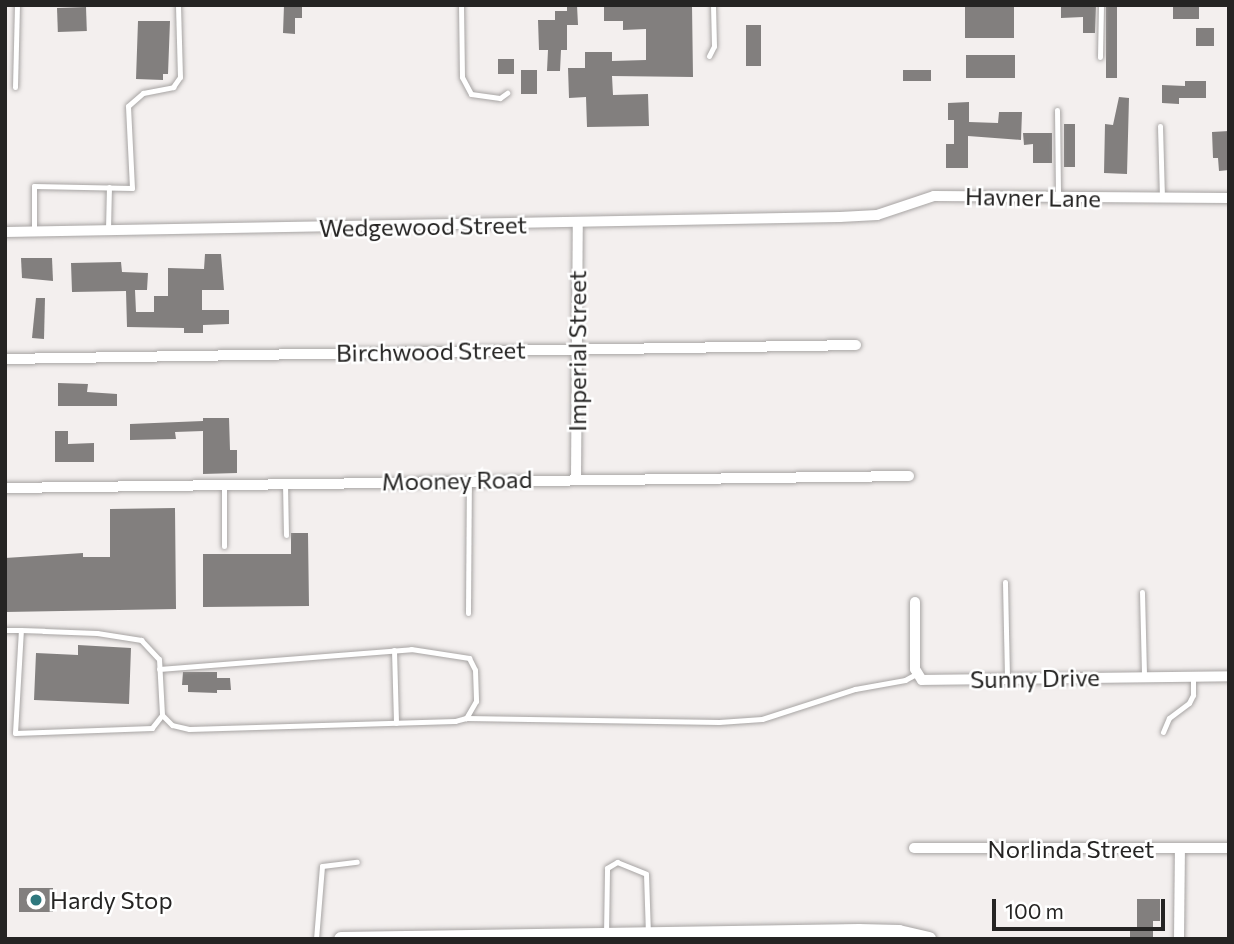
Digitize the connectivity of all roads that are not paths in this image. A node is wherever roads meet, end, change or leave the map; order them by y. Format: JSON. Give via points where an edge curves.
{"nodes":[{"id":1,"x":17,"y":5,"type":"edge"},
{"id":2,"x":178,"y":5,"type":"edge"},
{"id":3,"x":461,"y":5,"type":"edge"},
{"id":4,"x":713,"y":5,"type":"edge"},
{"id":5,"x":1101,"y":5,"type":"edge"},
{"id":6,"x":709,"y":55,"type":"dead end"},
{"id":7,"x":1100,"y":57,"type":"dead end"},
{"id":8,"x":15,"y":87,"type":"dead end"},
{"id":9,"x":507,"y":93,"type":"dead end"},
{"id":10,"x":1057,"y":110,"type":"dead end"},
{"id":11,"x":1160,"y":126,"type":"dead end"},
{"id":12,"x":109,"y":187,"type":"junction"},
{"id":13,"x":1058,"y":198,"type":"junction"},
{"id":14,"x":1162,"y":198,"type":"junction"},
{"id":15,"x":1229,"y":198,"type":"edge"},
{"id":16,"x":840,"y":217,"type":"joint"},
{"id":17,"x":578,"y":223,"type":"junction"},
{"id":18,"x":108,"y":230,"type":"junction"},
{"id":19,"x":5,"y":232,"type":"edge"},
{"id":20,"x":34,"y":232,"type":"junction"},
{"id":21,"x":856,"y":345,"type":"dead end"},
{"id":22,"x":577,"y":349,"type":"junction"},
{"id":23,"x":5,"y":359,"type":"edge"},
{"id":24,"x":909,"y":476,"type":"dead end"},
{"id":25,"x":576,"y":479,"type":"junction"},
{"id":26,"x":469,"y":480,"type":"junction"},
{"id":27,"x":285,"y":483,"type":"junction"},
{"id":28,"x":224,"y":484,"type":"junction"},
{"id":29,"x":5,"y":488,"type":"edge"},
{"id":30,"x":286,"y":535,"type":"dead end"},
{"id":31,"x":224,"y":546,"type":"dead end"},
{"id":32,"x":1005,"y":582,"type":"dead end"},
{"id":33,"x":1142,"y":592,"type":"dead end"},
{"id":34,"x":915,"y":602,"type":"dead end"},
{"id":35,"x":468,"y":613,"type":"dead end"},
{"id":36,"x":5,"y":630,"type":"edge"},
{"id":37,"x":21,"y":630,"type":"junction"},
{"id":38,"x":394,"y":650,"type":"junction"},
{"id":39,"x":159,"y":669,"type":"junction"},
{"id":40,"x":916,"y":674,"type":"junction"},
{"id":41,"x":1144,"y":676,"type":"junction"},
{"id":42,"x":1193,"y":676,"type":"junction"},
{"id":43,"x":1229,"y":676,"type":"edge"},
{"id":44,"x":1007,"y":678,"type":"junction"},
{"id":45,"x":162,"y":715,"type":"junction"},
{"id":46,"x":466,"y":718,"type":"junction"},
{"id":47,"x":396,"y":723,"type":"junction"},
{"id":48,"x":1163,"y":732,"type":"dead end"},
{"id":49,"x":5,"y":733,"type":"edge"},
{"id":50,"x":15,"y":733,"type":"junction"},
{"id":51,"x":914,"y":848,"type":"dead end"},
{"id":52,"x":1180,"y":848,"type":"junction"},
{"id":53,"x":1229,"y":848,"type":"edge"},
{"id":54,"x":357,"y":862,"type":"dead end"},
{"id":55,"x":606,"y":934,"type":"junction"},
{"id":56,"x":648,"y":934,"type":"junction"},
{"id":57,"x":316,"y":939,"type":"edge"},
{"id":58,"x":341,"y":939,"type":"edge"},
{"id":59,"x":929,"y":939,"type":"edge"},
{"id":60,"x":1179,"y":939,"type":"edge"}],
"edges":[{"from":1,"to":8,"type":"lane"},
{"from":2,"to":12,"type":"lane","via":[[180,77],[173,87],[143,93],[128,106],[132,188]]},
{"from":3,"to":9,"type":"lane","via":[[462,77],[471,94],[500,98]]},
{"from":4,"to":6,"type":"lane","via":[[714,46]]},
{"from":5,"to":7,"type":"lane"},
{"from":10,"to":13,"type":"lane"},
{"from":11,"to":14,"type":"lane"},
{"from":12,"to":18,"type":"lane"},
{"from":12,"to":20,"type":"lane","via":[[34,186]]},
{"from":13,"to":14,"type":"street","name":"Havner Lane"},
{"from":13,"to":16,"type":"street","name":"Havner Lane","via":[[934,196],[877,215]]},
{"from":14,"to":15,"type":"street","name":"Havner Lane"},
{"from":16,"to":17,"type":"street","name":"Wedgewood Street"},
{"from":17,"to":18,"type":"street","name":"Wedgewood Street"},
{"from":17,"to":22,"type":"street","name":"Imperial Street"},
{"from":18,"to":20,"type":"street","name":"Wedgewood Street"},
{"from":19,"to":20,"type":"street","name":"Wedgewood Street"},
{"from":21,"to":22,"type":"street","name":"Birchwood Street"},
{"from":22,"to":23,"type":"street","name":"Birchwood Street"},
{"from":22,"to":25,"type":"street","name":"Imperial Street"},
{"from":24,"to":25,"type":"street","name":"Mooney Road"},
{"from":25,"to":26,"type":"street","name":"Mooney Road"},
{"from":26,"to":27,"type":"street","name":"Mooney Road"},
{"from":26,"to":35,"type":"lane"},
{"from":27,"to":28,"type":"street","name":"Mooney Road"},
{"from":27,"to":30,"type":"lane"},
{"from":28,"to":29,"type":"street","name":"Mooney Road"},
{"from":28,"to":31,"type":"lane"},
{"from":32,"to":44,"type":"lane"},
{"from":33,"to":41,"type":"lane"},
{"from":34,"to":40,"type":"street"},
{"from":36,"to":37,"type":"lane"},
{"from":37,"to":39,"type":"lane","via":[[141,640],[159,659]]},
{"from":37,"to":50,"type":"lane"},
{"from":38,"to":39,"type":"lane"},
{"from":38,"to":46,"type":"lane","via":[[446,652],[469,658],[475,670],[476,701]]},
{"from":38,"to":47,"type":"lane"},
{"from":39,"to":45,"type":"lane"},
{"from":40,"to":44,"type":"street","name":"Sunny Drive","via":[[924,680]]},
{"from":40,"to":46,"type":"lane","via":[[762,719]]},
{"from":41,"to":42,"type":"street","name":"Sunny Drive"},
{"from":41,"to":44,"type":"street","name":"Sunny Drive"},
{"from":42,"to":43,"type":"street","name":"Sunny Drive"},
{"from":42,"to":48,"type":"lane","via":[[1189,703],[1170,718]]},
{"from":45,"to":47,"type":"lane","via":[[172,725],[189,729]]},
{"from":45,"to":50,"type":"lane","via":[[152,727]]},
{"from":46,"to":47,"type":"lane"},
{"from":49,"to":50,"type":"lane"},
{"from":51,"to":52,"type":"street","name":"Norlinda Street"},
{"from":52,"to":53,"type":"street","name":"Norlinda Street"},
{"from":52,"to":60,"type":"street"},
{"from":54,"to":57,"type":"lane","via":[[322,866]]},
{"from":55,"to":56,"type":"main road"},
{"from":55,"to":56,"type":"lane","via":[[607,868],[617,862],[646,874]]},
{"from":55,"to":58,"type":"main road"},
{"from":56,"to":59,"type":"main road","via":[[859,931],[899,932]]}]}
